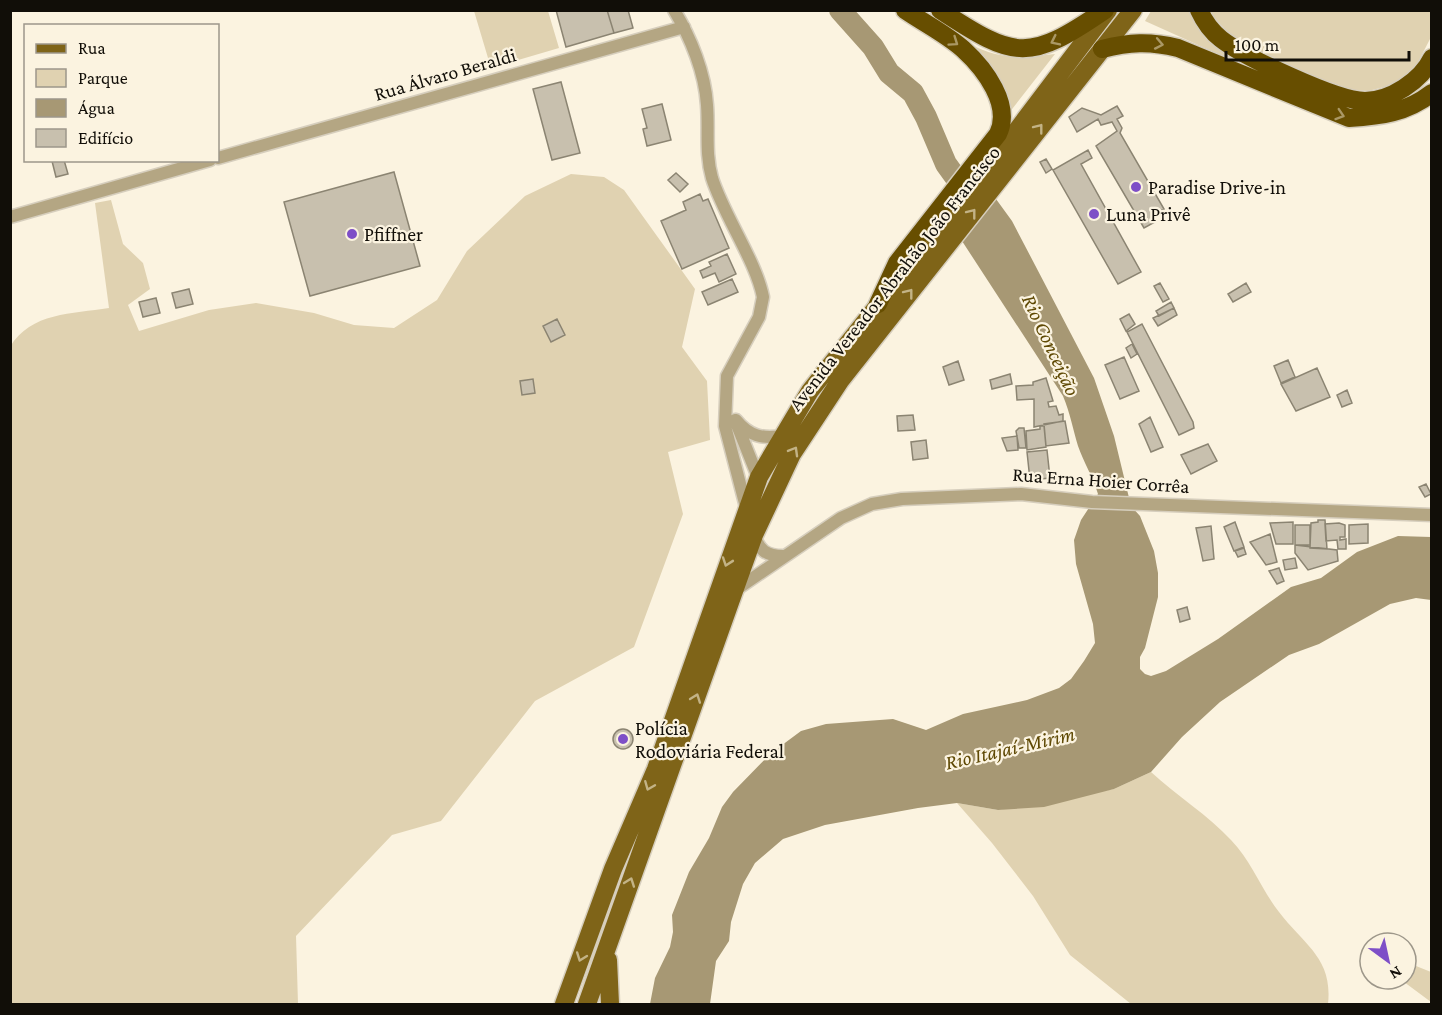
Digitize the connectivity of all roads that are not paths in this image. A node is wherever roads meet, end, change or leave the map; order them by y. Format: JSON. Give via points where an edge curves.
{"nodes":[{"id":1,"x":674,"y":10,"type":"edge"},
{"id":2,"x":904,"y":10,"type":"edge"},
{"id":3,"x":940,"y":10,"type":"edge"},
{"id":4,"x":1106,"y":10,"type":"edge"},
{"id":5,"x":1133,"y":10,"type":"edge"},
{"id":6,"x":1199,"y":10,"type":"edge"},
{"id":7,"x":684,"y":27,"type":"junction"},
{"id":8,"x":1102,"y":49,"type":"junction"},
{"id":9,"x":1431,"y":58,"type":"edge"},
{"id":10,"x":1431,"y":93,"type":"edge"},
{"id":11,"x":219,"y":158,"type":"edge"},
{"id":12,"x":203,"y":162,"type":"edge"},
{"id":13,"x":991,"y":165,"type":"junction"},
{"id":14,"x":11,"y":214,"type":"edge"},
{"id":15,"x":930,"y":242,"type":"junction"},
{"id":16,"x":878,"y":304,"type":"joint"},
{"id":17,"x":727,"y":396,"type":"junction"},
{"id":18,"x":735,"y":420,"type":"junction"},
{"id":19,"x":782,"y":436,"type":"junction"},
{"id":20,"x":759,"y":477,"type":"junction"},
{"id":21,"x":767,"y":502,"type":"junction"},
{"id":22,"x":746,"y":507,"type":"junction"},
{"id":23,"x":1431,"y":515,"type":"edge"},
{"id":24,"x":754,"y":535,"type":"junction"},
{"id":25,"x":783,"y":556,"type":"junction"},
{"id":26,"x":733,"y":593,"type":"junction"},
{"id":27,"x":610,"y":937,"type":"junction"},
{"id":28,"x":564,"y":1005,"type":"edge"},
{"id":29,"x":587,"y":1005,"type":"edge"},
{"id":30,"x":610,"y":1005,"type":"edge"}],
"edges":[{"from":1,"to":7,"type":"street"},
{"from":2,"to":13,"type":"highway","one_way":true,"via":[[963,48],[996,92],[1003,123]]},
{"from":4,"to":3,"type":"highway","one_way":true,"via":[[1066,36],[1034,49],[991,42]]},
{"from":4,"to":13,"type":"main road","name":"Avenida Vereador Abrahão João Francisco"},
{"from":5,"to":8,"type":"main road","name":"Avenida Vereador Abrahão João Francisco"},
{"from":6,"to":9,"type":"highway","via":[[1222,40],[1349,100],[1383,98],[1408,85]]},
{"from":7,"to":11,"type":"street","name":"Rua Álvaro Beraldi"},
{"from":7,"to":17,"type":"street","via":[[703,81],[707,105],[706,156],[764,302],[729,369]]},
{"from":8,"to":10,"type":"highway","one_way":true,"via":[[1153,41],[1349,118],[1404,111]]},
{"from":13,"to":8,"type":"main road","name":"Avenida Vereador Abrahão João Francisco","one_way":true},
{"from":12,"to":14,"type":"street"},
{"from":13,"to":15,"type":"highway"},
{"from":15,"to":13,"type":"main road","name":"Avenida Vereador Abrahão João Francisco","one_way":true},
{"from":15,"to":16,"type":"highway","via":[[897,262]]},
{"from":21,"to":15,"type":"main road","name":"Avenida Vereador Abrahão João Francisco","one_way":true,"via":[[822,405]]},
{"from":16,"to":19,"type":"main road","name":"Avenida Vereador Abrahão João Francisco","via":[[810,391]]},
{"from":17,"to":18,"type":"street"},
{"from":17,"to":22,"type":"street","via":[[725,426]]},
{"from":18,"to":19,"type":"street","via":[[755,436]]},
{"from":18,"to":20,"type":"street"},
{"from":19,"to":20,"type":"main road","name":"Avenida Vereador Abrahão João Francisco"},
{"from":20,"to":21,"type":"street"},
{"from":20,"to":22,"type":"main road","name":"Avenida Vereador Abrahão João Francisco"},
{"from":21,"to":24,"type":"main road","name":"Avenida Vereador Abrahão João Francisco"},
{"from":22,"to":28,"type":"main road","name":"Avenida Vereador Abrahão João Francisco","one_way":true,"via":[[656,769],[613,869]]},
{"from":23,"to":25,"type":"street","name":"Rua Erna Hoier Corrêa","via":[[1092,502],[1021,494],[954,495],[880,502],[850,512]]},
{"from":24,"to":25,"type":"street","via":[[767,554]]},
{"from":24,"to":26,"type":"main road","name":"Avenida Vereador Abrahão João Francisco"},
{"from":25,"to":26,"type":"street","name":"Rua Erna Hoier Corrêa"},
{"from":27,"to":26,"type":"main road","name":"Avenida Vereador Abrahão João Francisco","one_way":true},
{"from":27,"to":29,"type":"main road","name":"Avenida Vereador Abrahão João Francisco"},
{"from":27,"to":30,"type":"main road"}]}
